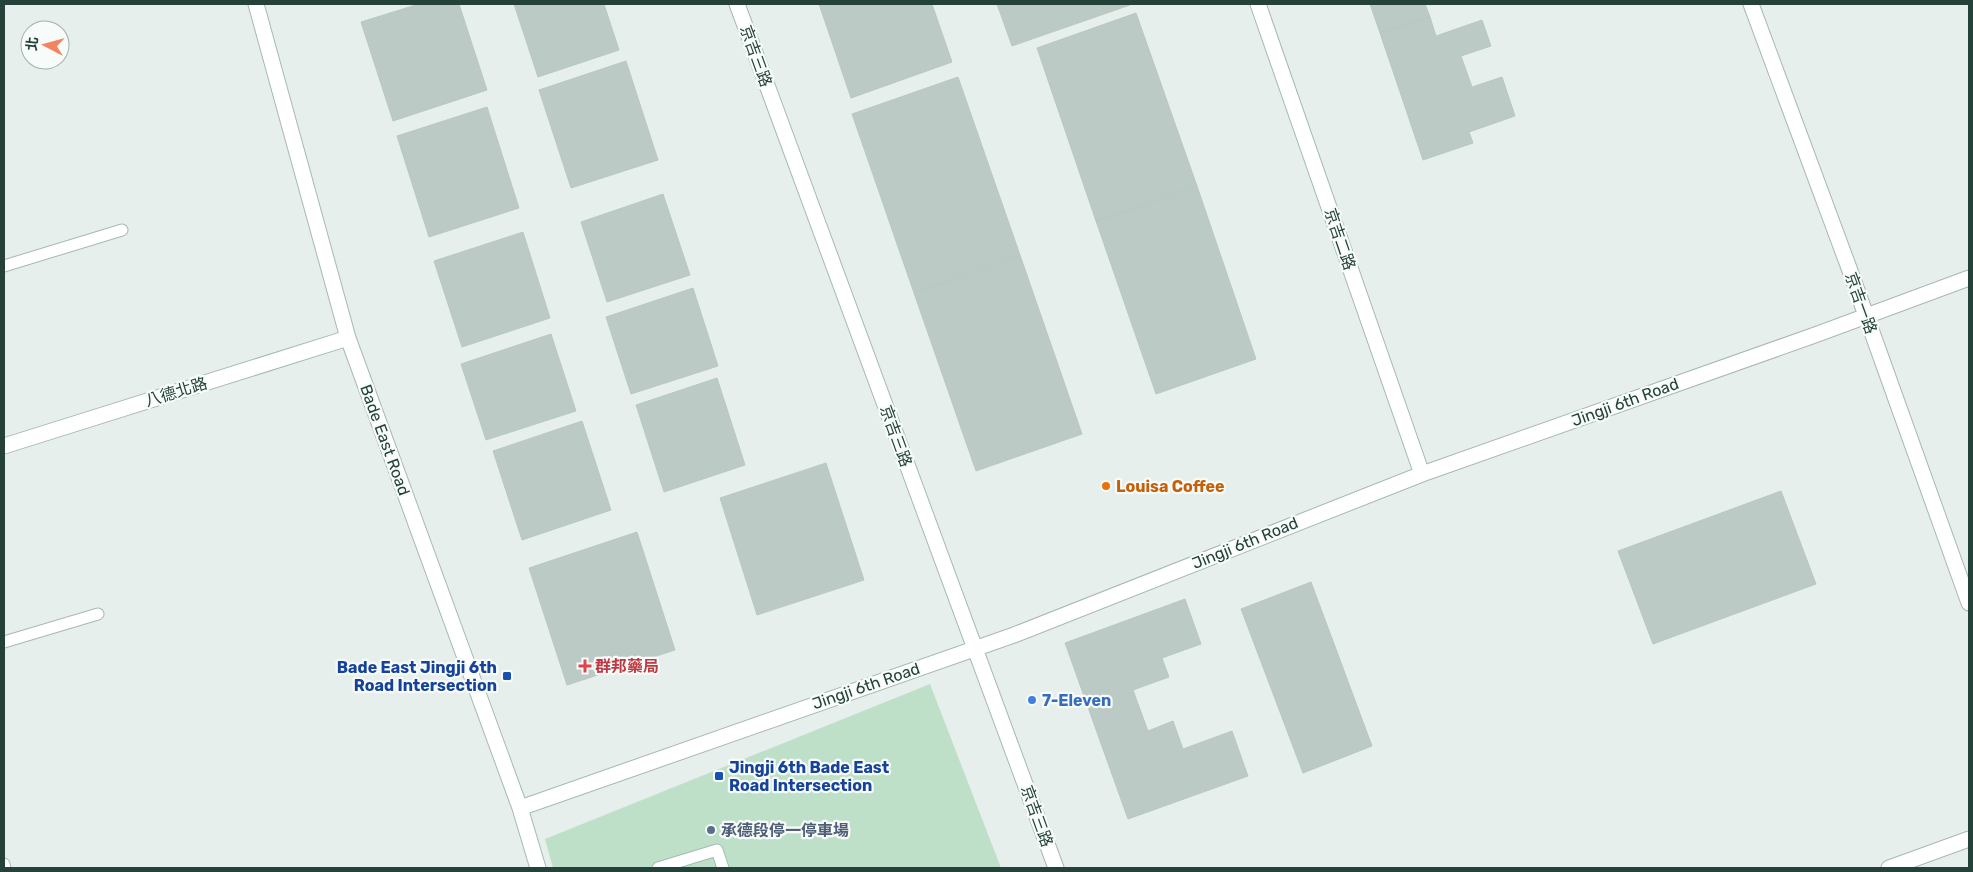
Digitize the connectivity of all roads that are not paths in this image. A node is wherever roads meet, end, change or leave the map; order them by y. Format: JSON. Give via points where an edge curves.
{"nodes":[{"id":1,"x":256,"y":4,"type":"edge"},
{"id":2,"x":737,"y":4,"type":"edge"},
{"id":3,"x":1258,"y":4,"type":"edge"},
{"id":4,"x":1751,"y":4,"type":"edge"},
{"id":5,"x":122,"y":230,"type":"dead end"},
{"id":6,"x":4,"y":266,"type":"edge"},
{"id":7,"x":1969,"y":278,"type":"edge"},
{"id":8,"x":1866,"y":316,"type":"junction"},
{"id":9,"x":348,"y":338,"type":"junction"},
{"id":10,"x":4,"y":446,"type":"edge"},
{"id":11,"x":1422,"y":474,"type":"junction"},
{"id":12,"x":1969,"y":602,"type":"edge"},
{"id":13,"x":98,"y":614,"type":"dead end"},
{"id":14,"x":4,"y":642,"type":"edge"},
{"id":15,"x":974,"y":647,"type":"junction"},
{"id":16,"x":520,"y":808,"type":"junction"},
{"id":17,"x":1969,"y":839,"type":"edge"},
{"id":18,"x":4,"y":864,"type":"edge"},
{"id":19,"x":5,"y":868,"type":"edge"},
{"id":20,"x":538,"y":868,"type":"edge"},
{"id":21,"x":658,"y":868,"type":"edge"},
{"id":22,"x":723,"y":868,"type":"edge"},
{"id":23,"x":1056,"y":868,"type":"edge"},
{"id":24,"x":1889,"y":868,"type":"edge"}],
"edges":[{"from":1,"to":9,"type":"street","name":"Bade East Road"},
{"from":2,"to":15,"type":"street","name":"京吉三路"},
{"from":3,"to":11,"type":"street","name":"京吉二路"},
{"from":4,"to":8,"type":"street","name":"京吉一路"},
{"from":5,"to":6,"type":"lane"},
{"from":7,"to":8,"type":"street","name":"Jingji 6th Road"},
{"from":8,"to":11,"type":"street","name":"Jingji 6th Road"},
{"from":8,"to":12,"type":"street","name":"京吉一路"},
{"from":9,"to":10,"type":"street","name":"八德北路"},
{"from":9,"to":16,"type":"street","name":"Bade East Road"},
{"from":11,"to":15,"type":"street","name":"Jingji 6th Road","via":[[1014,635]]},
{"from":13,"to":14,"type":"lane"},
{"from":15,"to":16,"type":"street","name":"Jingji 6th Road"},
{"from":15,"to":23,"type":"street","name":"京吉三路"},
{"from":16,"to":20,"type":"street","name":"Bade East Road"},
{"from":17,"to":24,"type":"street"},
{"from":18,"to":19,"type":"lane"},
{"from":21,"to":22,"type":"lane","via":[[718,850]]}]}
